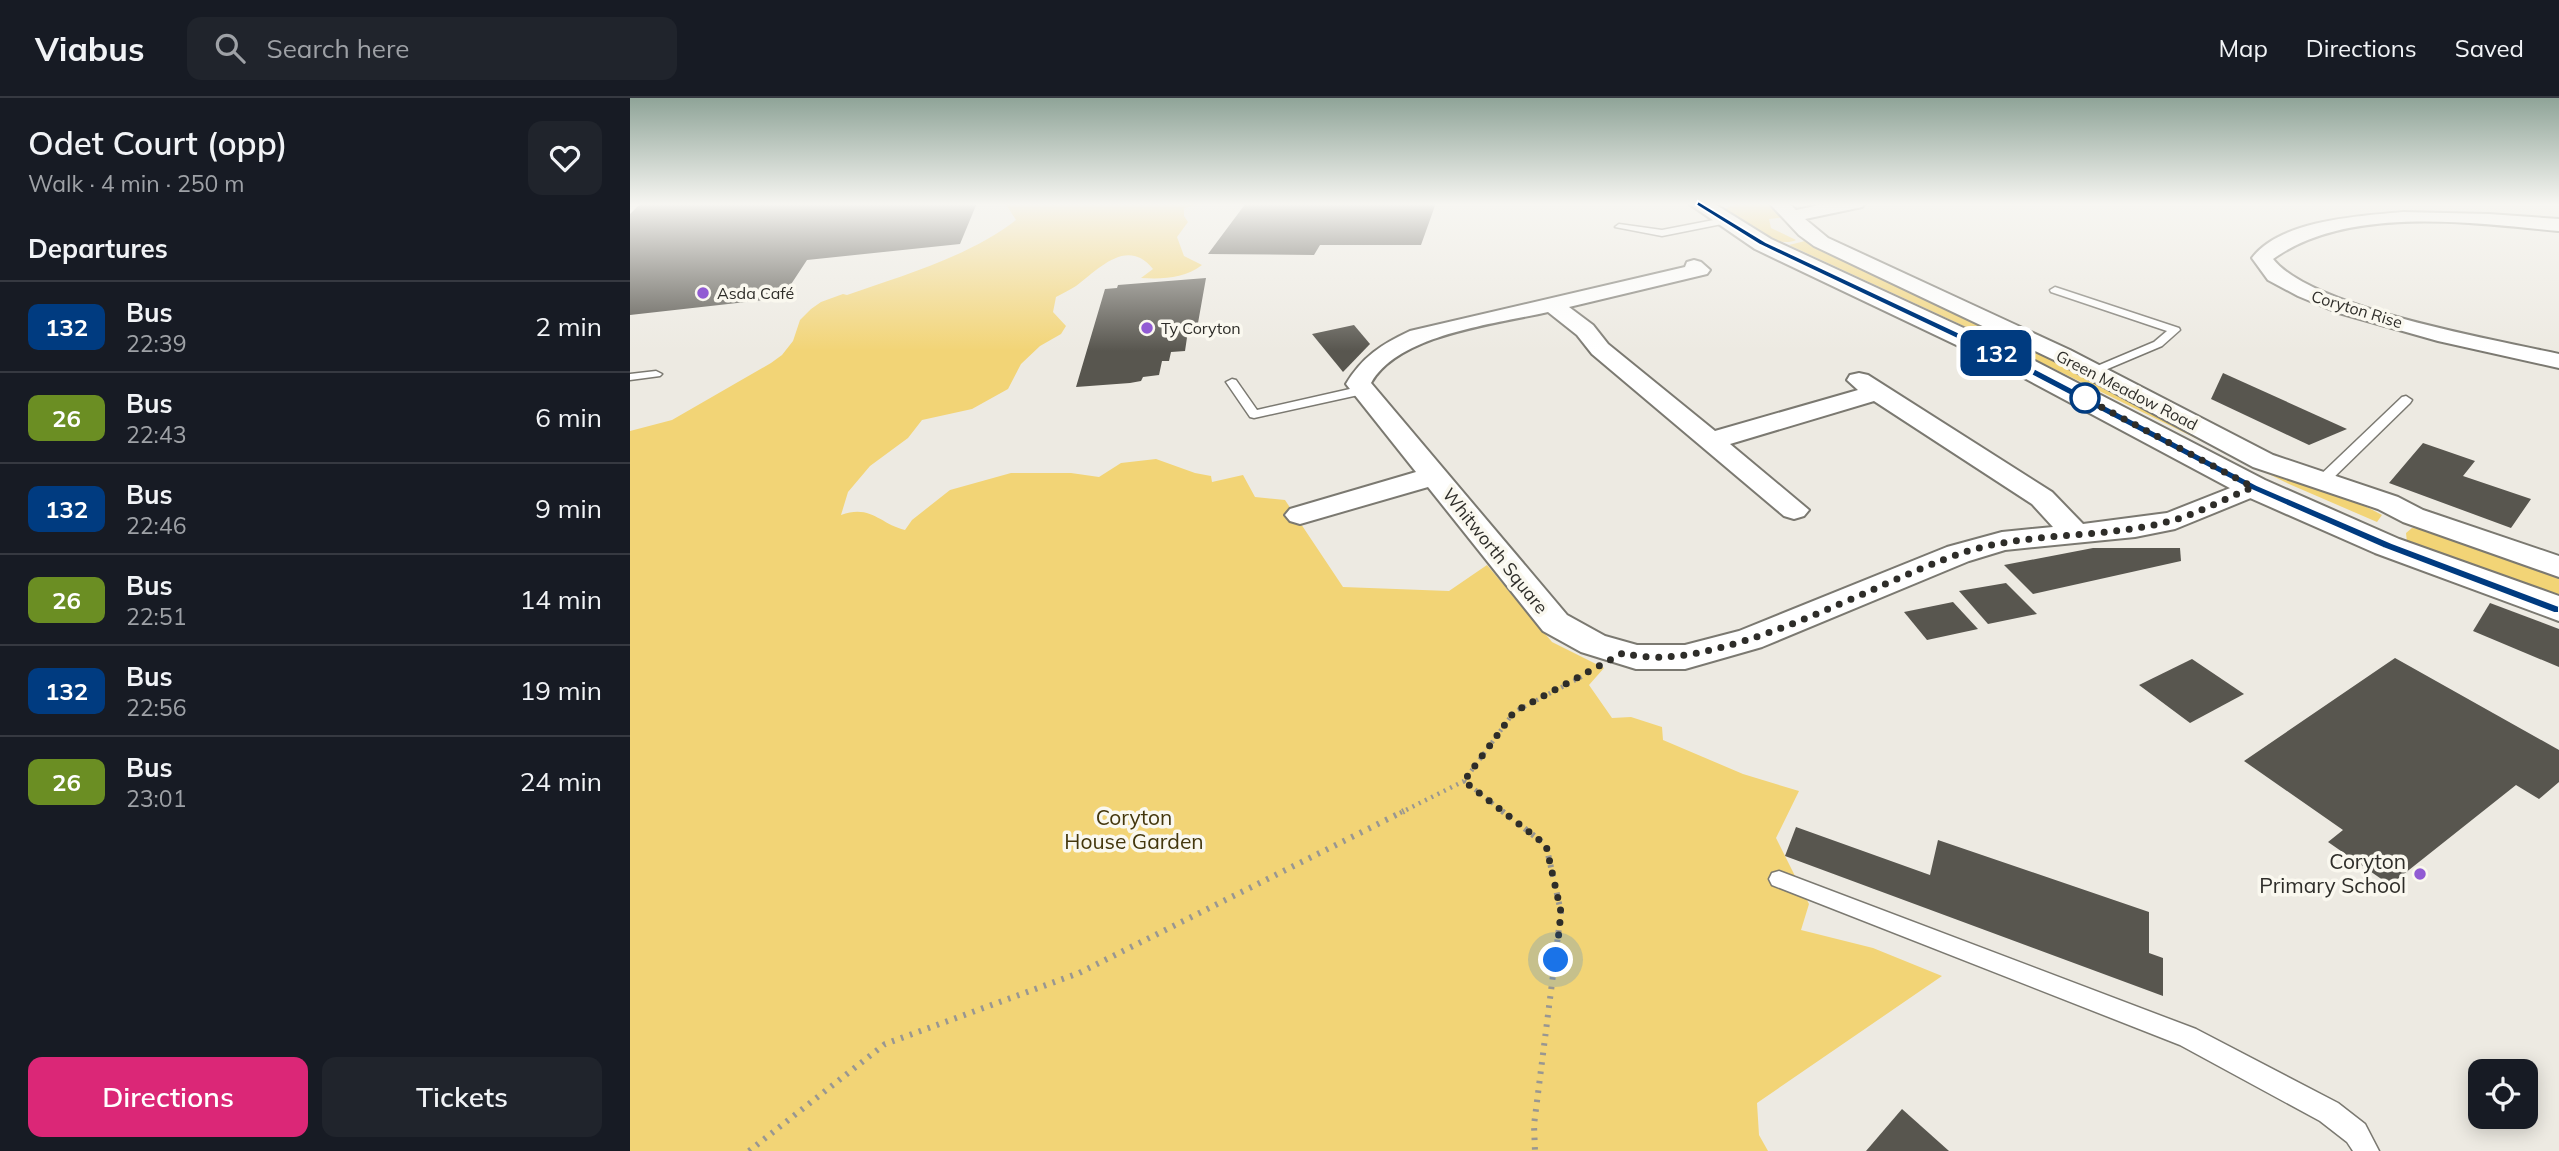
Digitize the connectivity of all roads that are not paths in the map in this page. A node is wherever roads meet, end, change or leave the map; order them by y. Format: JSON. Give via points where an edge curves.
{"nodes":[{"id":1,"x":1780,"y":252,"type":"edge"},
{"id":2,"x":1842,"y":252,"type":"edge"},
{"id":3,"x":2270,"y":252,"type":"edge"},
{"id":4,"x":1694,"y":266,"type":"dead end"},
{"id":5,"x":2055,"y":290,"type":"dead end"},
{"id":6,"x":1553,"y":305,"type":"junction"},
{"id":7,"x":2559,"y":361,"type":"edge"},
{"id":8,"x":2094,"y":372,"type":"junction"},
{"id":9,"x":656,"y":374,"type":"dead end"},
{"id":10,"x":630,"y":377,"type":"edge"},
{"id":11,"x":1232,"y":382,"type":"dead end"},
{"id":12,"x":1363,"y":390,"type":"junction"},
{"id":13,"x":2406,"y":400,"type":"dead end"},
{"id":14,"x":1711,"y":441,"type":"junction"},
{"id":15,"x":1434,"y":476,"type":"junction"},
{"id":16,"x":2321,"y":482,"type":"junction"},
{"id":17,"x":2253,"y":487,"type":"junction"},
{"id":18,"x":1794,"y":510,"type":"dead end"},
{"id":19,"x":1300,"y":515,"type":"dead end"},
{"id":20,"x":2413,"y":516,"type":"junction"},
{"id":21,"x":2076,"y":534,"type":"junction"},
{"id":22,"x":2387,"y":546,"type":"junction"},
{"id":23,"x":2559,"y":567,"type":"edge"},
{"id":24,"x":2559,"y":610,"type":"edge"},
{"id":25,"x":1779,"y":879,"type":"dead end"},
{"id":26,"x":2367,"y":1151,"type":"edge"}],
"edges":[{"from":1,"to":17,"type":"main road","via":[[2034,372]]},
{"from":2,"to":8,"type":"street","name":"Green Meadow Road"},
{"from":3,"to":7,"type":"street","name":"Coryton Rise","via":[[2262,258],[2263,266],[2279,280],[2339,305]]},
{"from":4,"to":6,"type":"street","via":[[1700,270]]},
{"from":5,"to":8,"type":"lane","via":[[2175,330],[2158,344]]},
{"from":6,"to":12,"type":"street","via":[[1418,336],[1385,351],[1365,370],[1358,384]]},
{"from":6,"to":14,"type":"street"},
{"from":8,"to":16,"type":"street","name":"Green Meadow Road","via":[[2242,452]]},
{"from":9,"to":10,"type":"lane"},
{"from":11,"to":12,"type":"lane","via":[[1254,414]]},
{"from":12,"to":15,"type":"street","name":"Whitworth Square"},
{"from":13,"to":16,"type":"lane"},
{"from":14,"to":18,"type":"street"},
{"from":14,"to":21,"type":"street","via":[[1868,386],[2042,498]]},
{"from":15,"to":19,"type":"street"},
{"from":15,"to":21,"type":"street","name":"Whitworth Square","via":[[1555,623],[1593,644],[1636,657],[1685,657],[1749,639],[1958,554],[2002,541]]},
{"from":16,"to":20,"type":"street","name":"Green Meadow Road","via":[[2388,503]]},
{"from":17,"to":21,"type":"street","name":"Whitworth Square","via":[[2175,520]]},
{"from":17,"to":22,"type":"main road"},
{"from":20,"to":22,"type":"street"},
{"from":20,"to":23,"type":"street","name":"Green Meadow Road"},
{"from":22,"to":24,"type":"main road"},
{"from":25,"to":26,"type":"lane","via":[[2188,1037],[2329,1112],[2356,1133]]}]}
